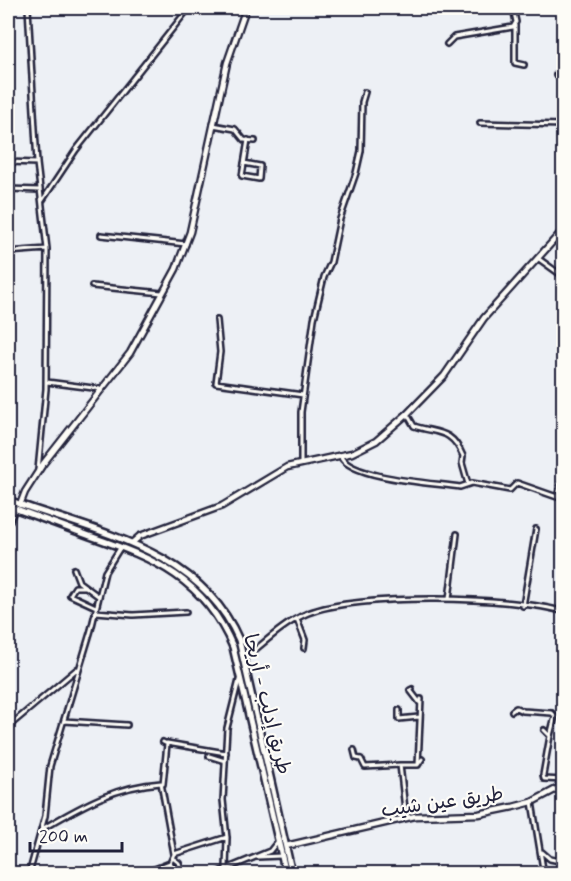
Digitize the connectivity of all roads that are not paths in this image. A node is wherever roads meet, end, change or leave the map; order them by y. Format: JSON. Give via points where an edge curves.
{"nodes":[{"id":1,"x":28,"y":8,"type":"edge"},
{"id":2,"x":189,"y":8,"type":"edge"},
{"id":3,"x":246,"y":8,"type":"edge"},
{"id":4,"x":513,"y":8,"type":"edge"},
{"id":5,"x":515,"y":25,"type":"junction"},
{"id":6,"x":447,"y":44,"type":"dead end"},
{"id":7,"x":524,"y":65,"type":"dead end"},
{"id":8,"x":556,"y":75,"type":"dead end"},
{"id":9,"x":564,"y":77,"type":"edge"},
{"id":10,"x":365,"y":93,"type":"dead end"},
{"id":11,"x":480,"y":123,"type":"dead end"},
{"id":12,"x":213,"y":125,"type":"junction"},
{"id":13,"x":564,"y":125,"type":"edge"},
{"id":14,"x":248,"y":140,"type":"junction"},
{"id":15,"x":255,"y":141,"type":"dead end"},
{"id":16,"x":8,"y":162,"type":"edge"},
{"id":17,"x":37,"y":163,"type":"junction"},
{"id":18,"x":244,"y":163,"type":"junction"},
{"id":19,"x":8,"y":189,"type":"edge"},
{"id":20,"x":40,"y":190,"type":"junction"},
{"id":21,"x":42,"y":201,"type":"junction"},
{"id":22,"x":564,"y":229,"type":"edge"},
{"id":23,"x":101,"y":235,"type":"dead end"},
{"id":24,"x":186,"y":244,"type":"junction"},
{"id":25,"x":47,"y":249,"type":"junction"},
{"id":26,"x":8,"y":252,"type":"edge"},
{"id":27,"x":539,"y":259,"type":"junction"},
{"id":28,"x":564,"y":277,"type":"edge"},
{"id":29,"x":92,"y":286,"type":"dead end"},
{"id":30,"x":163,"y":294,"type":"junction"},
{"id":31,"x":217,"y":320,"type":"dead end"},
{"id":32,"x":46,"y":382,"type":"junction"},
{"id":33,"x":101,"y":389,"type":"junction"},
{"id":34,"x":303,"y":395,"type":"junction"},
{"id":35,"x":407,"y":414,"type":"junction"},
{"id":36,"x":341,"y":457,"type":"junction"},
{"id":37,"x":301,"y":464,"type":"junction"},
{"id":38,"x":38,"y":472,"type":"junction"},
{"id":39,"x":564,"y":476,"type":"edge"},
{"id":40,"x":468,"y":484,"type":"junction"},
{"id":41,"x":8,"y":500,"type":"edge"},
{"id":42,"x":8,"y":506,"type":"edge"},
{"id":43,"x":17,"y":507,"type":"junction"},
{"id":44,"x":8,"y":525,"type":"edge"},
{"id":45,"x":71,"y":526,"type":"junction"},
{"id":46,"x":536,"y":529,"type":"dead end"},
{"id":47,"x":457,"y":534,"type":"dead end"},
{"id":48,"x":132,"y":543,"type":"junction"},
{"id":49,"x":121,"y":547,"type":"junction"},
{"id":50,"x":74,"y":569,"type":"dead end"},
{"id":51,"x":85,"y":587,"type":"junction"},
{"id":52,"x":98,"y":596,"type":"junction"},
{"id":53,"x":449,"y":599,"type":"junction"},
{"id":54,"x":523,"y":606,"type":"junction"},
{"id":55,"x":96,"y":610,"type":"junction"},
{"id":56,"x":186,"y":612,"type":"dead end"},
{"id":57,"x":564,"y":612,"type":"edge"},
{"id":58,"x":297,"y":619,"type":"junction"},
{"id":59,"x":304,"y":648,"type":"dead end"},
{"id":60,"x":244,"y":658,"type":"junction"},
{"id":61,"x":79,"y":668,"type":"junction"},
{"id":62,"x":240,"y":676,"type":"junction"},
{"id":63,"x":412,"y":689,"type":"dead end"},
{"id":64,"x":399,"y":710,"type":"dead end"},
{"id":65,"x":512,"y":711,"type":"dead end"},
{"id":66,"x":419,"y":717,"type":"junction"},
{"id":67,"x":64,"y":722,"type":"junction"},
{"id":68,"x":127,"y":724,"type":"dead end"},
{"id":69,"x":8,"y":727,"type":"edge"},
{"id":70,"x":544,"y":730,"type":"dead end"},
{"id":71,"x":550,"y":736,"type":"junction"},
{"id":72,"x":354,"y":750,"type":"dead end"},
{"id":73,"x":226,"y":753,"type":"junction"},
{"id":74,"x":209,"y":756,"type":"dead end"},
{"id":75,"x":422,"y":759,"type":"dead end"},
{"id":76,"x":225,"y":761,"type":"junction"},
{"id":77,"x":400,"y":765,"type":"junction"},
{"id":78,"x":418,"y":765,"type":"junction"},
{"id":79,"x":564,"y":780,"type":"edge"},
{"id":80,"x":163,"y":784,"type":"junction"},
{"id":81,"x":564,"y":785,"type":"edge"},
{"id":82,"x":532,"y":802,"type":"junction"},
{"id":83,"x":277,"y":818,"type":"junction"},
{"id":84,"x":406,"y":818,"type":"junction"},
{"id":85,"x":42,"y":829,"type":"junction"},
{"id":86,"x":227,"y":837,"type":"junction"},
{"id":87,"x":278,"y":840,"type":"junction"},
{"id":88,"x":286,"y":846,"type":"junction"},
{"id":89,"x":542,"y":851,"type":"junction"},
{"id":90,"x":174,"y":856,"type":"junction"},
{"id":91,"x":282,"y":856,"type":"junction"},
{"id":92,"x":250,"y":859,"type":"junction"},
{"id":93,"x":564,"y":862,"type":"edge"},
{"id":94,"x":170,"y":863,"type":"junction"},
{"id":95,"x":8,"y":865,"type":"edge"},
{"id":96,"x":226,"y":868,"type":"junction"},
{"id":97,"x":15,"y":873,"type":"edge"},
{"id":98,"x":29,"y":873,"type":"edge"},
{"id":99,"x":142,"y":873,"type":"edge"},
{"id":100,"x":182,"y":873,"type":"edge"},
{"id":101,"x":214,"y":873,"type":"edge"},
{"id":102,"x":286,"y":873,"type":"edge"},
{"id":103,"x":292,"y":873,"type":"edge"},
{"id":104,"x":547,"y":873,"type":"edge"}],
"edges":[{"from":1,"to":17,"type":"street"},
{"from":2,"to":21,"type":"street","via":[[76,150]]},
{"from":3,"to":12,"type":"street","via":[[232,42]]},
{"from":4,"to":5,"type":"street"},
{"from":5,"to":6,"type":"street","via":[[452,38]]},
{"from":5,"to":7,"type":"street","via":[[515,63]]},
{"from":8,"to":9,"type":"street"},
{"from":10,"to":34,"type":"street","via":[[361,151],[319,295]]},
{"from":11,"to":13,"type":"street"},
{"from":12,"to":14,"type":"street","via":[[235,129]]},
{"from":12,"to":24,"type":"street"},
{"from":14,"to":15,"type":"street"},
{"from":14,"to":18,"type":"street"},
{"from":16,"to":17,"type":"street"},
{"from":17,"to":20,"type":"street"},
{"from":18,"to":18,"type":"street","via":[[242,177],[259,179],[260,166]]},
{"from":19,"to":20,"type":"street"},
{"from":20,"to":21,"type":"street"},
{"from":21,"to":25,"type":"street"},
{"from":22,"to":27,"type":"street"},
{"from":23,"to":24,"type":"street"},
{"from":24,"to":30,"type":"street"},
{"from":25,"to":26,"type":"street"},
{"from":25,"to":32,"type":"street"},
{"from":27,"to":28,"type":"street"},
{"from":27,"to":35,"type":"street","via":[[484,318],[444,376]]},
{"from":29,"to":30,"type":"street"},
{"from":30,"to":33,"type":"street","via":[[130,352]]},
{"from":31,"to":34,"type":"street","via":[[220,352],[216,383]]},
{"from":32,"to":33,"type":"street"},
{"from":32,"to":38,"type":"street"},
{"from":33,"to":38,"type":"street"},
{"from":34,"to":37,"type":"street"},
{"from":35,"to":36,"type":"street","via":[[368,446]]},
{"from":35,"to":40,"type":"street","via":[[414,426],[452,438],[463,456]]},
{"from":36,"to":37,"type":"street"},
{"from":36,"to":40,"type":"street","via":[[348,465],[376,476],[460,487]]},
{"from":37,"to":48,"type":"street","via":[[262,480],[222,506],[140,536]]},
{"from":38,"to":43,"type":"street"},
{"from":39,"to":40,"type":"street","via":[[556,497],[517,483],[510,490]]},
{"from":41,"to":43,"type":"main road","name":"طريق إدلب - أريحا"},
{"from":42,"to":43,"type":"main road","name":"طريق إدلب - أريحا"},
{"from":43,"to":44,"type":"street"},
{"from":43,"to":45,"type":"main road","name":"طريق إدلب - أريحا"},
{"from":45,"to":48,"type":"main road","name":"طريق إدلب - أريحا"},
{"from":45,"to":49,"type":"main road","name":"طريق إدلب - أريحا"},
{"from":46,"to":54,"type":"street"},
{"from":47,"to":53,"type":"street"},
{"from":48,"to":60,"type":"main road","name":"طريق إدلب - أريحا","via":[[186,571],[219,603],[231,619]]},
{"from":49,"to":52,"type":"street","via":[[105,572]]},
{"from":49,"to":62,"type":"main road","name":"طريق إدلب - أريحا","via":[[159,563],[192,586],[224,625]]},
{"from":50,"to":51,"type":"street"},
{"from":51,"to":52,"type":"street"},
{"from":51,"to":55,"type":"street","via":[[72,589],[70,595]]},
{"from":52,"to":55,"type":"street"},
{"from":53,"to":54,"type":"street"},
{"from":53,"to":58,"type":"street","via":[[338,606]]},
{"from":54,"to":57,"type":"street"},
{"from":55,"to":56,"type":"street","via":[[133,615]]},
{"from":55,"to":61,"type":"street"},
{"from":58,"to":59,"type":"street"},
{"from":58,"to":60,"type":"street"},
{"from":60,"to":83,"type":"main road","name":"طريق إدلب - أريحا"},
{"from":61,"to":67,"type":"street"},
{"from":61,"to":69,"type":"street"},
{"from":62,"to":73,"type":"street","via":[[229,715]]},
{"from":62,"to":83,"type":"main road","name":"طريق إدلب - أريحا"},
{"from":63,"to":66,"type":"street","via":[[420,701]]},
{"from":64,"to":66,"type":"street","via":[[399,719]]},
{"from":65,"to":71,"type":"street","via":[[516,708],[552,712],[555,716]]},
{"from":66,"to":78,"type":"street"},
{"from":67,"to":68,"type":"street"},
{"from":67,"to":85,"type":"street","via":[[51,766]]},
{"from":70,"to":71,"type":"street"},
{"from":71,"to":79,"type":"street","via":[[544,779]]},
{"from":72,"to":77,"type":"street","via":[[365,766]]},
{"from":73,"to":76,"type":"street"},
{"from":73,"to":80,"type":"street","via":[[165,742]]},
{"from":74,"to":76,"type":"street"},
{"from":75,"to":78,"type":"street"},
{"from":76,"to":86,"type":"street","via":[[223,800]]},
{"from":77,"to":78,"type":"street"},
{"from":77,"to":84,"type":"street"},
{"from":80,"to":85,"type":"street","via":[[112,791]]},
{"from":80,"to":90,"type":"street"},
{"from":81,"to":82,"type":"street","name":"طريق عين شيب"},
{"from":82,"to":84,"type":"street","name":"طريق عين شيب","via":[[479,813]]},
{"from":82,"to":89,"type":"street"},
{"from":83,"to":87,"type":"main road","name":"طريق إدلب - أريحا"},
{"from":83,"to":88,"type":"main road","name":"طريق إدلب - أريحا"},
{"from":84,"to":88,"type":"street","name":"طريق عين شيب"},
{"from":85,"to":98,"type":"street"},
{"from":86,"to":90,"type":"street"},
{"from":86,"to":96,"type":"street"},
{"from":87,"to":91,"type":"main road","name":"طريق إدلب - أريحا"},
{"from":87,"to":92,"type":"street","via":[[270,851]]},
{"from":88,"to":103,"type":"main road","name":"طريق إدلب - أريحا"},
{"from":89,"to":93,"type":"street","via":[[550,859]]},
{"from":89,"to":104,"type":"street","via":[[543,869]]},
{"from":90,"to":94,"type":"street"},
{"from":90,"to":100,"type":"street"},
{"from":91,"to":92,"type":"street"},
{"from":91,"to":102,"type":"main road","name":"طريق إدلب - أريحا"},
{"from":92,"to":96,"type":"street"},
{"from":94,"to":99,"type":"street"},
{"from":94,"to":100,"type":"street"},
{"from":95,"to":97,"type":"street"},
{"from":96,"to":101,"type":"street"}]}
